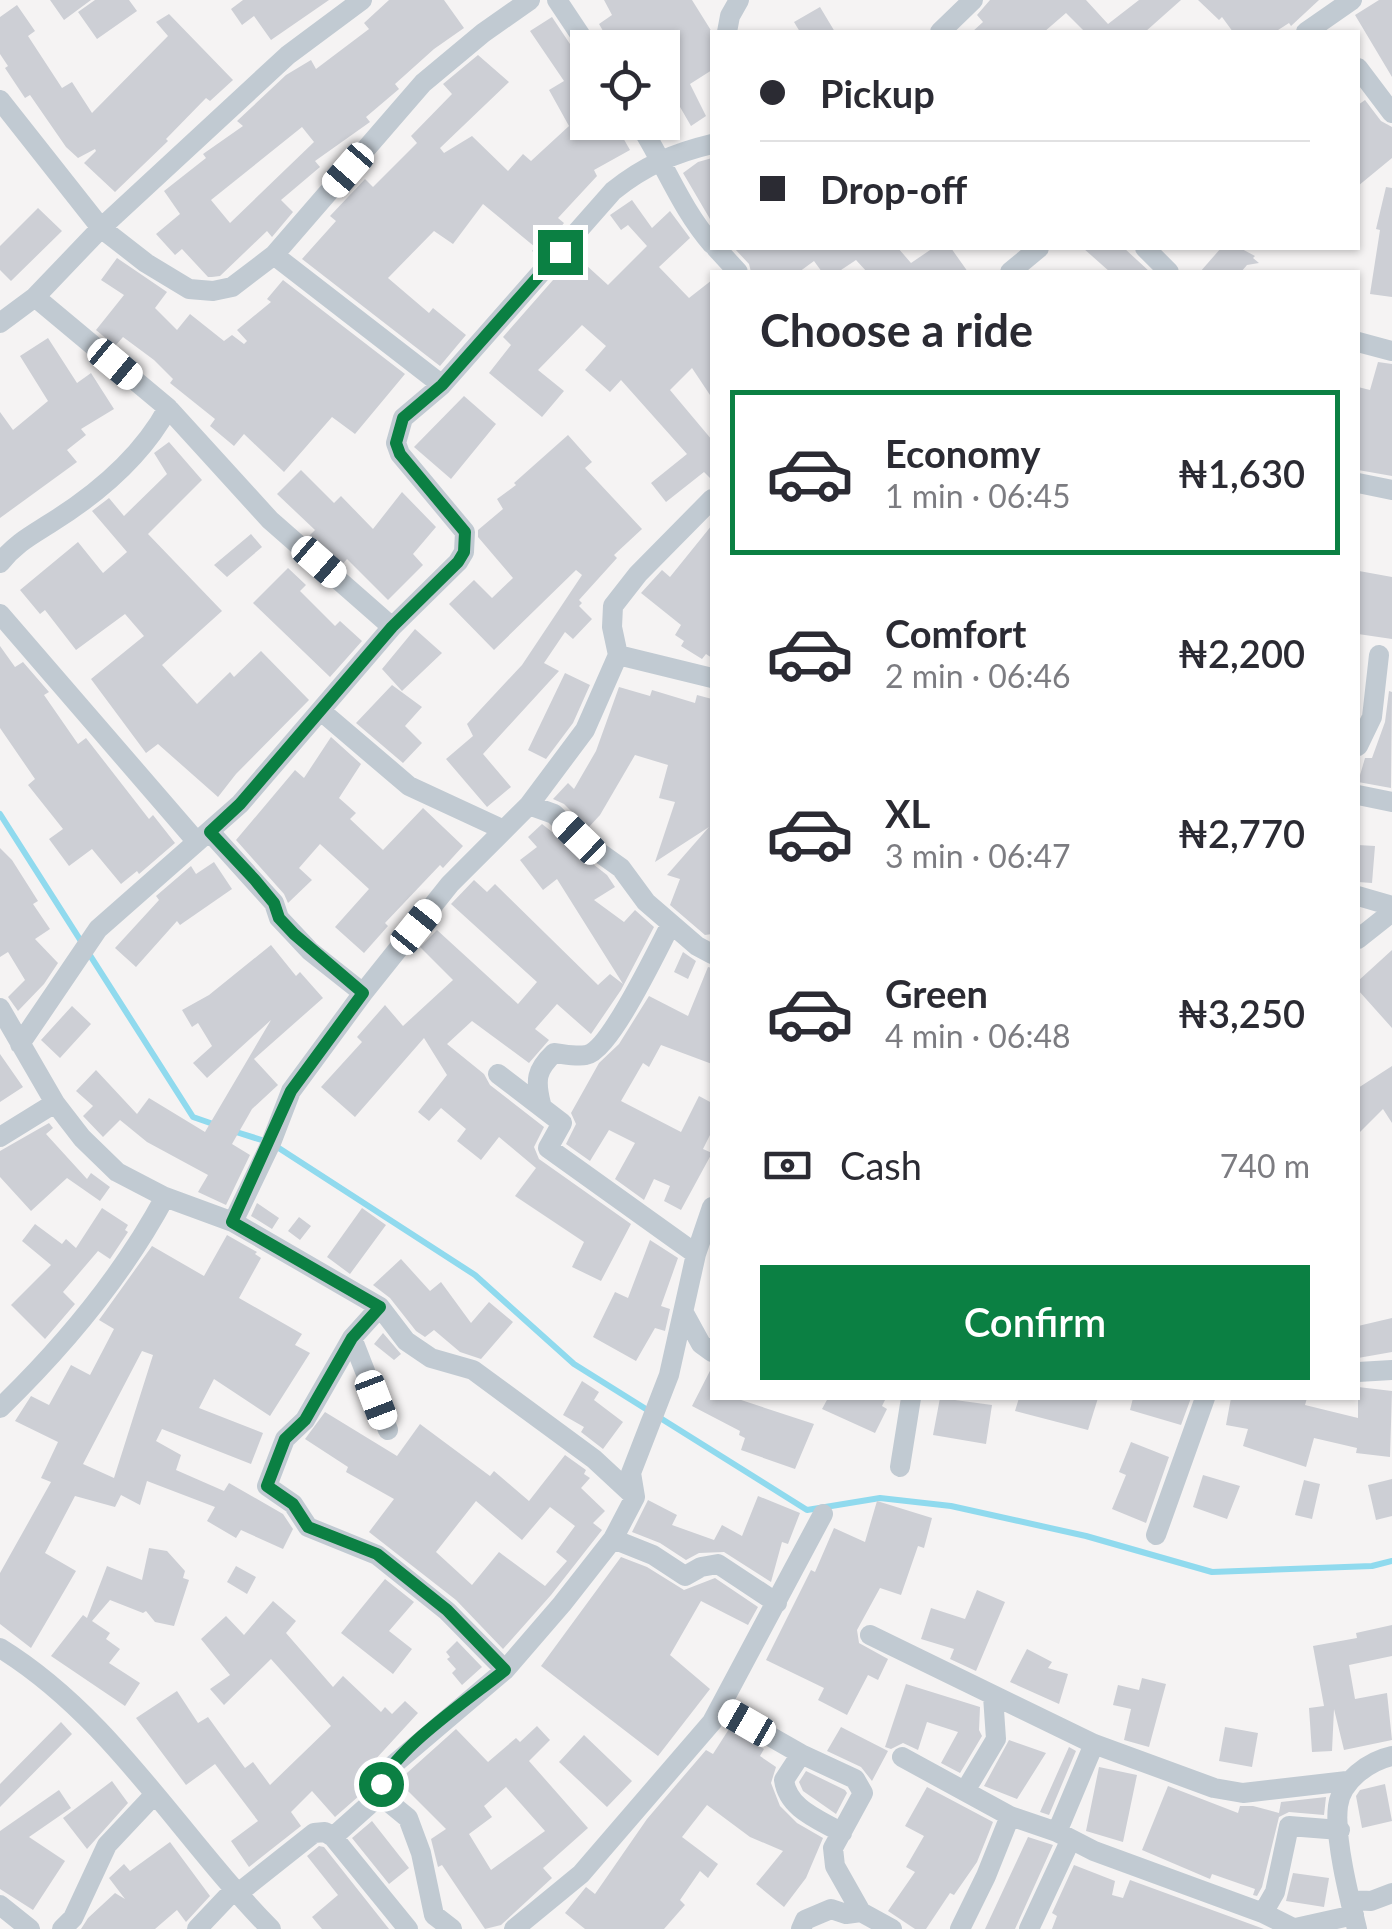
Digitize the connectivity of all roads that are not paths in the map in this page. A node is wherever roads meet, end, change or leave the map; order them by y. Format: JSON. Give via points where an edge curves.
{"nodes":[{"id":1,"x":362,"y":0,"type":"edge"},
{"id":2,"x":530,"y":0,"type":"edge"},
{"id":3,"x":558,"y":0,"type":"edge"},
{"id":4,"x":739,"y":0,"type":"edge"},
{"id":5,"x":973,"y":0,"type":"edge"},
{"id":6,"x":1352,"y":0,"type":"edge"},
{"id":7,"x":1333,"y":25,"type":"edge"},
{"id":8,"x":577,"y":30,"type":"edge"},
{"id":9,"x":728,"y":30,"type":"edge"},
{"id":10,"x":942,"y":30,"type":"edge"},
{"id":11,"x":1360,"y":71,"type":"edge"},
{"id":12,"x":0,"y":100,"type":"edge"},
{"id":13,"x":1392,"y":113,"type":"edge"},
{"id":14,"x":650,"y":140,"type":"edge"},
{"id":15,"x":710,"y":145,"type":"edge"},
{"id":16,"x":662,"y":159,"type":"junction"},
{"id":17,"x":101,"y":228,"type":"junction"},
{"id":18,"x":710,"y":241,"type":"edge"},
{"id":19,"x":718,"y":250,"type":"edge"},
{"id":20,"x":1033,"y":250,"type":"edge"},
{"id":21,"x":1147,"y":250,"type":"edge"},
{"id":22,"x":274,"y":256,"type":"junction"},
{"id":23,"x":736,"y":270,"type":"edge"},
{"id":24,"x":1012,"y":270,"type":"edge"},
{"id":25,"x":1167,"y":270,"type":"edge"},
{"id":26,"x":35,"y":297,"type":"junction"},
{"id":27,"x":0,"y":323,"type":"edge"},
{"id":28,"x":1360,"y":343,"type":"edge"},
{"id":29,"x":1392,"y":351,"type":"edge"},
{"id":30,"x":442,"y":385,"type":"junction"},
{"id":31,"x":168,"y":408,"type":"junction"},
{"id":32,"x":1360,"y":484,"type":"edge"},
{"id":33,"x":1392,"y":490,"type":"edge"},
{"id":34,"x":710,"y":500,"type":"edge"},
{"id":35,"x":0,"y":563,"type":"edge"},
{"id":36,"x":0,"y":614,"type":"edge"},
{"id":37,"x":392,"y":627,"type":"junction"},
{"id":38,"x":618,"y":655,"type":"junction"},
{"id":39,"x":1376,"y":655,"type":"edge"},
{"id":40,"x":710,"y":678,"type":"edge"},
{"id":41,"x":321,"y":711,"type":"junction"},
{"id":42,"x":1360,"y":742,"type":"edge"},
{"id":43,"x":1360,"y":795,"type":"edge"},
{"id":44,"x":1392,"y":802,"type":"edge"},
{"id":45,"x":528,"y":804,"type":"junction"},
{"id":46,"x":504,"y":830,"type":"junction"},
{"id":47,"x":204,"y":837,"type":"junction"},
{"id":48,"x":1360,"y":897,"type":"edge"},
{"id":49,"x":1392,"y":909,"type":"edge"},
{"id":50,"x":671,"y":924,"type":"junction"},
{"id":51,"x":1360,"y":937,"type":"edge"},
{"id":52,"x":710,"y":953,"type":"edge"},
{"id":53,"x":363,"y":993,"type":"junction"},
{"id":54,"x":0,"y":1008,"type":"edge"},
{"id":55,"x":20,"y":1044,"type":"junction"},
{"id":56,"x":498,"y":1074,"type":"dead end"},
{"id":57,"x":55,"y":1102,"type":"junction"},
{"id":58,"x":541,"y":1104,"type":"junction"},
{"id":59,"x":0,"y":1137,"type":"edge"},
{"id":60,"x":165,"y":1197,"type":"junction"},
{"id":61,"x":710,"y":1213,"type":"edge"},
{"id":62,"x":232,"y":1222,"type":"junction"},
{"id":63,"x":696,"y":1254,"type":"junction"},
{"id":64,"x":380,"y":1307,"type":"junction"},
{"id":65,"x":684,"y":1314,"type":"junction"},
{"id":66,"x":352,"y":1338,"type":"junction"},
{"id":67,"x":710,"y":1351,"type":"edge"},
{"id":68,"x":1392,"y":1370,"type":"edge"},
{"id":69,"x":1360,"y":1372,"type":"edge"},
{"id":70,"x":911,"y":1400,"type":"edge"},
{"id":71,"x":1203,"y":1400,"type":"edge"},
{"id":72,"x":0,"y":1408,"type":"edge"},
{"id":73,"x":388,"y":1430,"type":"dead end"},
{"id":74,"x":900,"y":1467,"type":"dead end"},
{"id":75,"x":635,"y":1497,"type":"junction"},
{"id":76,"x":823,"y":1514,"type":"dead end"},
{"id":77,"x":1156,"y":1535,"type":"dead end"},
{"id":78,"x":612,"y":1539,"type":"junction"},
{"id":79,"x":777,"y":1603,"type":"junction"},
{"id":80,"x":870,"y":1635,"type":"dead end"},
{"id":81,"x":0,"y":1648,"type":"edge"},
{"id":82,"x":505,"y":1670,"type":"junction"},
{"id":83,"x":994,"y":1696,"type":"junction"},
{"id":84,"x":720,"y":1708,"type":"junction"},
{"id":85,"x":1094,"y":1744,"type":"junction"},
{"id":86,"x":801,"y":1754,"type":"junction"},
{"id":87,"x":1392,"y":1756,"type":"edge"},
{"id":88,"x":902,"y":1757,"type":"dead end"},
{"id":89,"x":1347,"y":1782,"type":"junction"},
{"id":90,"x":965,"y":1791,"type":"junction"},
{"id":91,"x":155,"y":1794,"type":"junction"},
{"id":92,"x":380,"y":1794,"type":"junction"},
{"id":93,"x":1010,"y":1816,"type":"junction"},
{"id":94,"x":1340,"y":1830,"type":"junction"},
{"id":95,"x":842,"y":1832,"type":"junction"},
{"id":96,"x":1064,"y":1835,"type":"junction"},
{"id":97,"x":332,"y":1838,"type":"junction"},
{"id":98,"x":235,"y":1892,"type":"junction"},
{"id":99,"x":1392,"y":1892,"type":"edge"},
{"id":100,"x":0,"y":1905,"type":"edge"},
{"id":101,"x":861,"y":1912,"type":"junction"},
{"id":102,"x":1263,"y":1913,"type":"junction"},
{"id":103,"x":1354,"y":1915,"type":"edge"},
{"id":104,"x":428,"y":1922,"type":"edge"},
{"id":105,"x":889,"y":1928,"type":"edge"},
{"id":106,"x":1292,"y":1928,"type":"edge"},
{"id":107,"x":30,"y":1929,"type":"edge"},
{"id":108,"x":62,"y":1929,"type":"edge"},
{"id":109,"x":196,"y":1929,"type":"edge"},
{"id":110,"x":271,"y":1929,"type":"edge"},
{"id":111,"x":408,"y":1929,"type":"edge"},
{"id":112,"x":452,"y":1929,"type":"edge"},
{"id":113,"x":514,"y":1929,"type":"edge"},
{"id":114,"x":801,"y":1929,"type":"edge"},
{"id":115,"x":960,"y":1929,"type":"edge"},
{"id":116,"x":1029,"y":1929,"type":"edge"}],
"edges":[{"from":1,"to":17,"type":"street","via":[[288,55]]},
{"from":2,"to":22,"type":"street","via":[[423,83]]},
{"from":3,"to":8,"type":"street"},
{"from":4,"to":9,"type":"street"},
{"from":5,"to":10,"type":"street"},
{"from":6,"to":7,"type":"street"},
{"from":11,"to":13,"type":"street"},
{"from":12,"to":17,"type":"street"},
{"from":14,"to":16,"type":"street"},
{"from":15,"to":16,"type":"street"},
{"from":16,"to":18,"type":"street"},
{"from":16,"to":30,"type":"street","via":[[613,191]]},
{"from":17,"to":22,"type":"street","via":[[189,289],[232,287]]},
{"from":17,"to":26,"type":"street"},
{"from":19,"to":23,"type":"street"},
{"from":20,"to":24,"type":"street"},
{"from":21,"to":25,"type":"street"},
{"from":22,"to":30,"type":"street"},
{"from":26,"to":27,"type":"street"},
{"from":26,"to":31,"type":"street"},
{"from":28,"to":29,"type":"street"},
{"from":30,"to":37,"type":"street","via":[[403,418],[396,443],[465,532],[464,552]]},
{"from":31,"to":35,"type":"street","via":[[154,434],[113,476],[15,544]]},
{"from":31,"to":37,"type":"street","via":[[270,520]]},
{"from":32,"to":33,"type":"street"},
{"from":34,"to":38,"type":"street","via":[[613,606]]},
{"from":36,"to":47,"type":"street"},
{"from":37,"to":41,"type":"street"},
{"from":38,"to":40,"type":"street"},
{"from":38,"to":45,"type":"street","via":[[585,730]]},
{"from":39,"to":42,"type":"street","via":[[1372,717]]},
{"from":41,"to":46,"type":"street","via":[[409,786]]},
{"from":41,"to":47,"type":"street"},
{"from":43,"to":44,"type":"street"},
{"from":45,"to":46,"type":"street"},
{"from":45,"to":50,"type":"street","via":[[554,814],[621,868]]},
{"from":46,"to":53,"type":"street","via":[[450,884]]},
{"from":47,"to":53,"type":"street","via":[[255,880],[310,951]]},
{"from":47,"to":55,"type":"street","via":[[106,923]]},
{"from":48,"to":49,"type":"street"},
{"from":49,"to":51,"type":"street"},
{"from":50,"to":52,"type":"street"},
{"from":50,"to":58,"type":"street","via":[[598,1050],[554,1053],[543,1063],[536,1082]]},
{"from":53,"to":62,"type":"street","via":[[291,1091]]},
{"from":54,"to":55,"type":"street"},
{"from":55,"to":57,"type":"street"},
{"from":56,"to":58,"type":"street"},
{"from":57,"to":59,"type":"street"},
{"from":57,"to":60,"type":"street","via":[[116,1172]]},
{"from":58,"to":63,"type":"street","via":[[562,1124],[548,1148]]},
{"from":60,"to":62,"type":"street"},
{"from":60,"to":72,"type":"street","via":[[106,1290]]},
{"from":61,"to":63,"type":"street"},
{"from":62,"to":64,"type":"street"},
{"from":63,"to":65,"type":"street"},
{"from":64,"to":66,"type":"street"},
{"from":64,"to":75,"type":"street","via":[[406,1341],[431,1358],[472,1370]]},
{"from":65,"to":67,"type":"street"},
{"from":65,"to":75,"type":"street","via":[[669,1375],[631,1473]]},
{"from":66,"to":73,"type":"street"},
{"from":66,"to":82,"type":"street","via":[[305,1420],[285,1439],[267,1486],[293,1504],[308,1527],[377,1554],[447,1610]]},
{"from":68,"to":69,"type":"street"},
{"from":70,"to":74,"type":"street"},
{"from":71,"to":77,"type":"street"},
{"from":75,"to":78,"type":"street"},
{"from":76,"to":79,"type":"street"},
{"from":78,"to":79,"type":"street","via":[[685,1576],[718,1564]]},
{"from":78,"to":82,"type":"street"},
{"from":79,"to":84,"type":"street"},
{"from":80,"to":83,"type":"street"},
{"from":81,"to":91,"type":"street","via":[[44,1677]]},
{"from":82,"to":92,"type":"street","via":[[386,1771]]},
{"from":83,"to":85,"type":"street"},
{"from":83,"to":90,"type":"street","via":[[996,1739]]},
{"from":84,"to":86,"type":"street"},
{"from":84,"to":113,"type":"street","via":[[581,1874]]},
{"from":85,"to":89,"type":"street","via":[[1243,1793]]},
{"from":85,"to":96,"type":"street"},
{"from":86,"to":95,"type":"street","via":[[784,1780],[786,1795]]},
{"from":86,"to":95,"type":"street","via":[[855,1778],[863,1793]]},
{"from":87,"to":89,"type":"street"},
{"from":88,"to":90,"type":"street"},
{"from":89,"to":94,"type":"street","via":[[1338,1805]]},
{"from":90,"to":93,"type":"street"},
{"from":91,"to":98,"type":"street"},
{"from":91,"to":108,"type":"street","via":[[107,1845]]},
{"from":92,"to":97,"type":"street"},
{"from":92,"to":104,"type":"street","via":[[408,1818],[421,1852]]},
{"from":93,"to":96,"type":"street"},
{"from":93,"to":115,"type":"street"},
{"from":94,"to":102,"type":"street","via":[[1289,1826],[1275,1892]]},
{"from":94,"to":103,"type":"street"},
{"from":95,"to":101,"type":"street","via":[[833,1848],[835,1866]]},
{"from":96,"to":102,"type":"street"},
{"from":96,"to":116,"type":"street"},
{"from":97,"to":98,"type":"street","via":[[314,1833]]},
{"from":97,"to":111,"type":"street"},
{"from":98,"to":109,"type":"street"},
{"from":98,"to":110,"type":"street"},
{"from":99,"to":103,"type":"street"},
{"from":100,"to":107,"type":"street"},
{"from":101,"to":105,"type":"street"},
{"from":101,"to":114,"type":"street","via":[[831,1908]]},
{"from":102,"to":106,"type":"street"},
{"from":103,"to":106,"type":"street"},
{"from":104,"to":112,"type":"street"}]}
